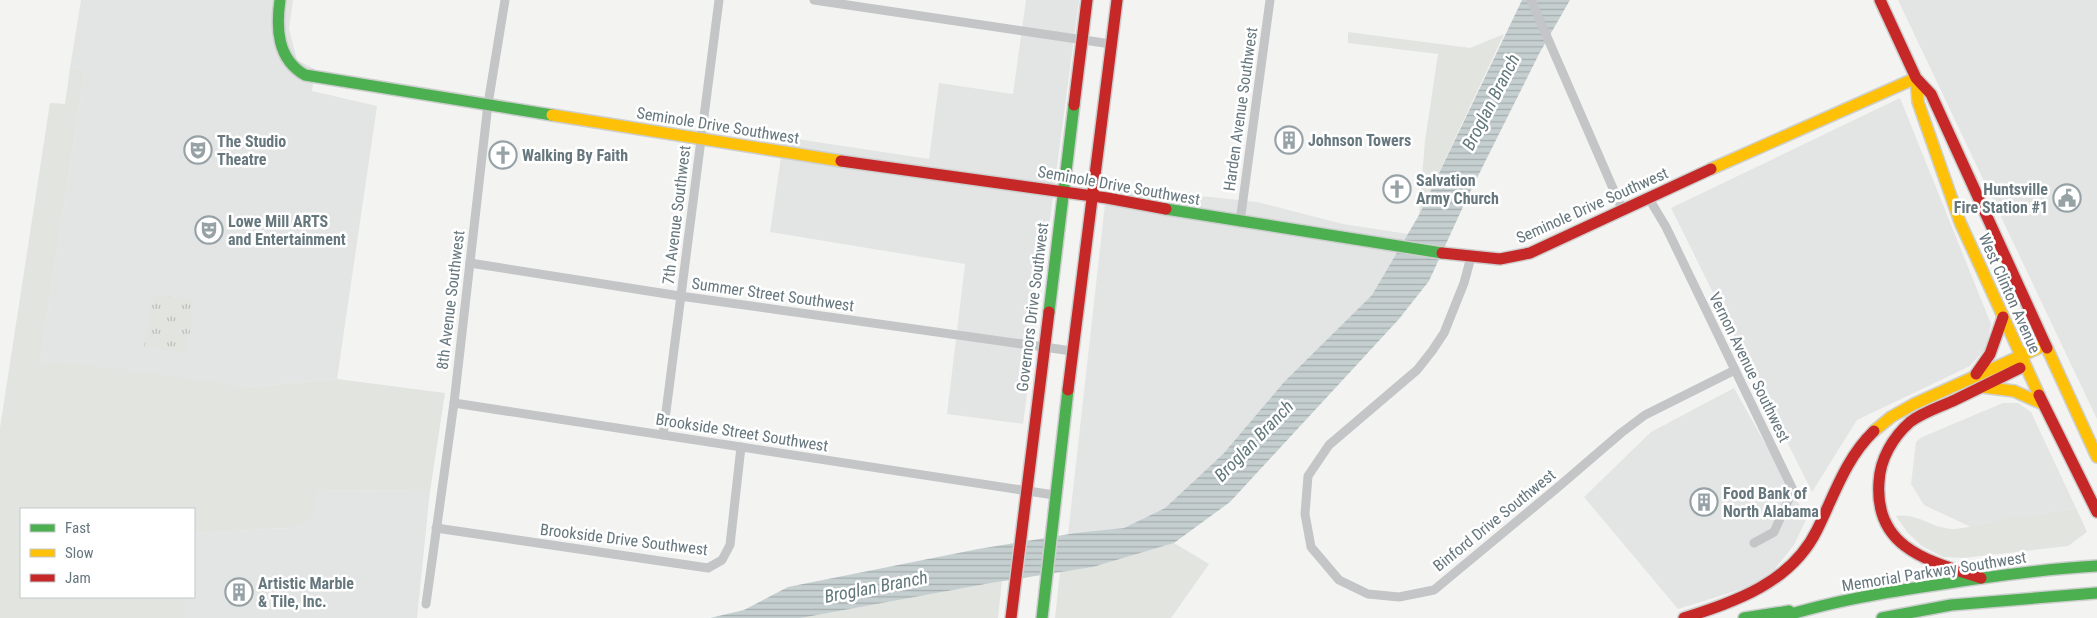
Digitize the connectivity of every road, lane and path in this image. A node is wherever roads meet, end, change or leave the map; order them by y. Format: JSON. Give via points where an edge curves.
{"nodes":[{"id":1,"x":280,"y":0,"type":"edge"},
{"id":2,"x":504,"y":0,"type":"edge"},
{"id":3,"x":719,"y":0,"type":"edge"},
{"id":4,"x":814,"y":0,"type":"edge"},
{"id":5,"x":1087,"y":0,"type":"edge"},
{"id":6,"x":1116,"y":0,"type":"edge"},
{"id":7,"x":1270,"y":0,"type":"edge"},
{"id":8,"x":1532,"y":0,"type":"edge"},
{"id":9,"x":1880,"y":0,"type":"edge"},
{"id":10,"x":1082,"y":40,"type":"junction"},
{"id":11,"x":1111,"y":44,"type":"junction"},
{"id":12,"x":1916,"y":78,"type":"junction"},
{"id":13,"x":488,"y":104,"type":"junction"},
{"id":14,"x":701,"y":138,"type":"junction"},
{"id":15,"x":1064,"y":192,"type":"junction"},
{"id":16,"x":1091,"y":196,"type":"junction"},
{"id":17,"x":1648,"y":197,"type":"junction"},
{"id":18,"x":1622,"y":209,"type":"junction"},
{"id":19,"x":1240,"y":222,"type":"junction"},
{"id":20,"x":1471,"y":257,"type":"junction"},
{"id":21,"x":470,"y":263,"type":"junction"},
{"id":22,"x":680,"y":296,"type":"junction"},
{"id":23,"x":2003,"y":317,"type":"junction"},
{"id":24,"x":1044,"y":347,"type":"junction"},
{"id":25,"x":2047,"y":350,"type":"junction"},
{"id":26,"x":1072,"y":351,"type":"junction"},
{"id":27,"x":2023,"y":361,"type":"junction"},
{"id":28,"x":1735,"y":370,"type":"junction"},
{"id":29,"x":1973,"y":378,"type":"junction"},
{"id":30,"x":1980,"y":387,"type":"junction"},
{"id":31,"x":454,"y":404,"type":"junction"},
{"id":32,"x":2043,"y":404,"type":"junction"},
{"id":33,"x":663,"y":435,"type":"junction"},
{"id":34,"x":741,"y":447,"type":"junction"},
{"id":35,"x":2097,"y":457,"type":"edge"},
{"id":36,"x":1026,"y":490,"type":"junction"},
{"id":37,"x":1054,"y":495,"type":"junction"},
{"id":38,"x":2096,"y":507,"type":"edge"},
{"id":39,"x":436,"y":528,"type":"junction"},
{"id":40,"x":1754,"y":543,"type":"dead end"},
{"id":41,"x":2097,"y":566,"type":"edge"},
{"id":42,"x":1981,"y":578,"type":"junction"},
{"id":43,"x":2097,"y":593,"type":"edge"},
{"id":44,"x":426,"y":604,"type":"dead end"},
{"id":45,"x":1952,"y":605,"type":"junction"},
{"id":46,"x":1806,"y":609,"type":"junction"},
{"id":47,"x":1011,"y":618,"type":"edge"},
{"id":48,"x":1042,"y":618,"type":"edge"},
{"id":49,"x":1684,"y":618,"type":"edge"},
{"id":50,"x":1744,"y":618,"type":"edge"},
{"id":51,"x":1778,"y":618,"type":"edge"},
{"id":52,"x":1882,"y":618,"type":"edge"},
{"id":53,"x":1924,"y":618,"type":"edge"}],
"edges":[{"from":1,"to":13,"type":"main road","name":"Seminole Drive Southwest","via":[[282,51],[288,62],[303,74]]},
{"from":2,"to":13,"type":"street","name":"8th Avenue Southwest"},
{"from":3,"to":14,"type":"street","name":"7th Avenue Southwest"},
{"from":4,"to":10,"type":"street"},
{"from":5,"to":10,"type":"main road","name":"Governors Drive Southwest"},
{"from":6,"to":11,"type":"main road"},
{"from":7,"to":19,"type":"street","name":"Harden Avenue Southwest"},
{"from":8,"to":18,"type":"street"},
{"from":9,"to":12,"type":"main road","name":"West Clinton Avenue"},
{"from":10,"to":11,"type":"street"},
{"from":10,"to":15,"type":"main road","name":"Governors Drive Southwest"},
{"from":11,"to":16,"type":"main road"},
{"from":12,"to":17,"type":"main road","name":"Seminole Drive Southwest"},
{"from":12,"to":23,"type":"main road","name":"West Clinton Avenue","via":[[1918,102],[1960,222]]},
{"from":12,"to":25,"type":"main road","name":"West Clinton Avenue","via":[[1931,94]]},
{"from":13,"to":14,"type":"main road","name":"Seminole Drive Southwest"},
{"from":13,"to":21,"type":"street","name":"8th Avenue Southwest"},
{"from":14,"to":15,"type":"main road","name":"Seminole Drive Southwest"},
{"from":14,"to":22,"type":"street","name":"7th Avenue Southwest"},
{"from":15,"to":16,"type":"main road","name":"Seminole Drive Southwest"},
{"from":15,"to":24,"type":"main road","name":"Governors Drive Southwest"},
{"from":16,"to":19,"type":"main road","name":"Seminole Drive Southwest"},
{"from":16,"to":26,"type":"main road"},
{"from":17,"to":18,"type":"main road","name":"Seminole Drive Southwest"},
{"from":17,"to":28,"type":"street","name":"Vernon Avenue Southwest","via":[[1666,227]]},
{"from":18,"to":20,"type":"main road","name":"Seminole Drive Southwest","via":[[1536,251],[1513,257]]},
{"from":19,"to":20,"type":"main road","name":"Seminole Drive Southwest"},
{"from":20,"to":28,"type":"street","name":"Binford Drive Southwest","via":[[1444,333],[1432,351],[1417,370],[1329,445],[1308,476],[1305,514],[1311,547],[1339,580],[1368,594],[1399,597],[1434,590],[1645,415]]},
{"from":21,"to":22,"type":"street","name":"Summer Street Southwest"},
{"from":21,"to":31,"type":"street","name":"8th Avenue Southwest"},
{"from":22,"to":24,"type":"street","name":"Summer Street Southwest"},
{"from":22,"to":33,"type":"street","name":"7th Avenue Southwest"},
{"from":23,"to":27,"type":"main road","name":"West Clinton Avenue"},
{"from":23,"to":29,"type":"main road","via":[[1992,354]]},
{"from":24,"to":26,"type":"street","name":"Summer Street Southwest"},
{"from":24,"to":36,"type":"main road","name":"Governors Drive Southwest"},
{"from":25,"to":27,"type":"main road"},
{"from":25,"to":35,"type":"main road","name":"West Clinton Avenue"},
{"from":26,"to":37,"type":"main road"},
{"from":27,"to":29,"type":"main road"},
{"from":27,"to":30,"type":"main road"},
{"from":27,"to":32,"type":"main road","name":"West Clinton Avenue"},
{"from":28,"to":40,"type":"street","name":"Vernon Avenue Southwest","via":[[1793,490],[1774,532]]},
{"from":29,"to":49,"type":"main road","via":[[1918,401],[1871,434],[1846,465],[1812,540],[1782,574],[1746,596]]},
{"from":30,"to":32,"type":"main road","via":[[2014,390]]},
{"from":30,"to":42,"type":"main road","via":[[1919,417],[1904,429],[1884,457],[1877,492],[1884,527],[1901,545],[1931,562]]},
{"from":31,"to":33,"type":"street","name":"Brookside Street Southwest"},
{"from":31,"to":39,"type":"street","name":"8th Avenue Southwest"},
{"from":32,"to":38,"type":"main road","name":"West Clinton Avenue"},
{"from":33,"to":34,"type":"street","name":"Brookside Street Southwest"},
{"from":34,"to":36,"type":"street","name":"Brookside Street Southwest"},
{"from":34,"to":39,"type":"street","name":"Brookside Drive Southwest","via":[[730,545],[722,560],[708,568]]},
{"from":36,"to":37,"type":"street","name":"Brookside Street Southwest"},
{"from":36,"to":47,"type":"main road","name":"Governors Drive Southwest"},
{"from":37,"to":48,"type":"main road"},
{"from":39,"to":44,"type":"street","name":"8th Avenue Southwest"},
{"from":41,"to":42,"type":"main road","name":"Memorial Parkway Southwest"},
{"from":42,"to":46,"type":"main road","name":"Memorial Parkway Southwest"},
{"from":43,"to":45,"type":"main road"},
{"from":45,"to":52,"type":"main road"},
{"from":45,"to":53,"type":"main road"},
{"from":46,"to":50,"type":"main road"},
{"from":46,"to":51,"type":"main road","name":"Memorial Parkway Southwest"}]}
